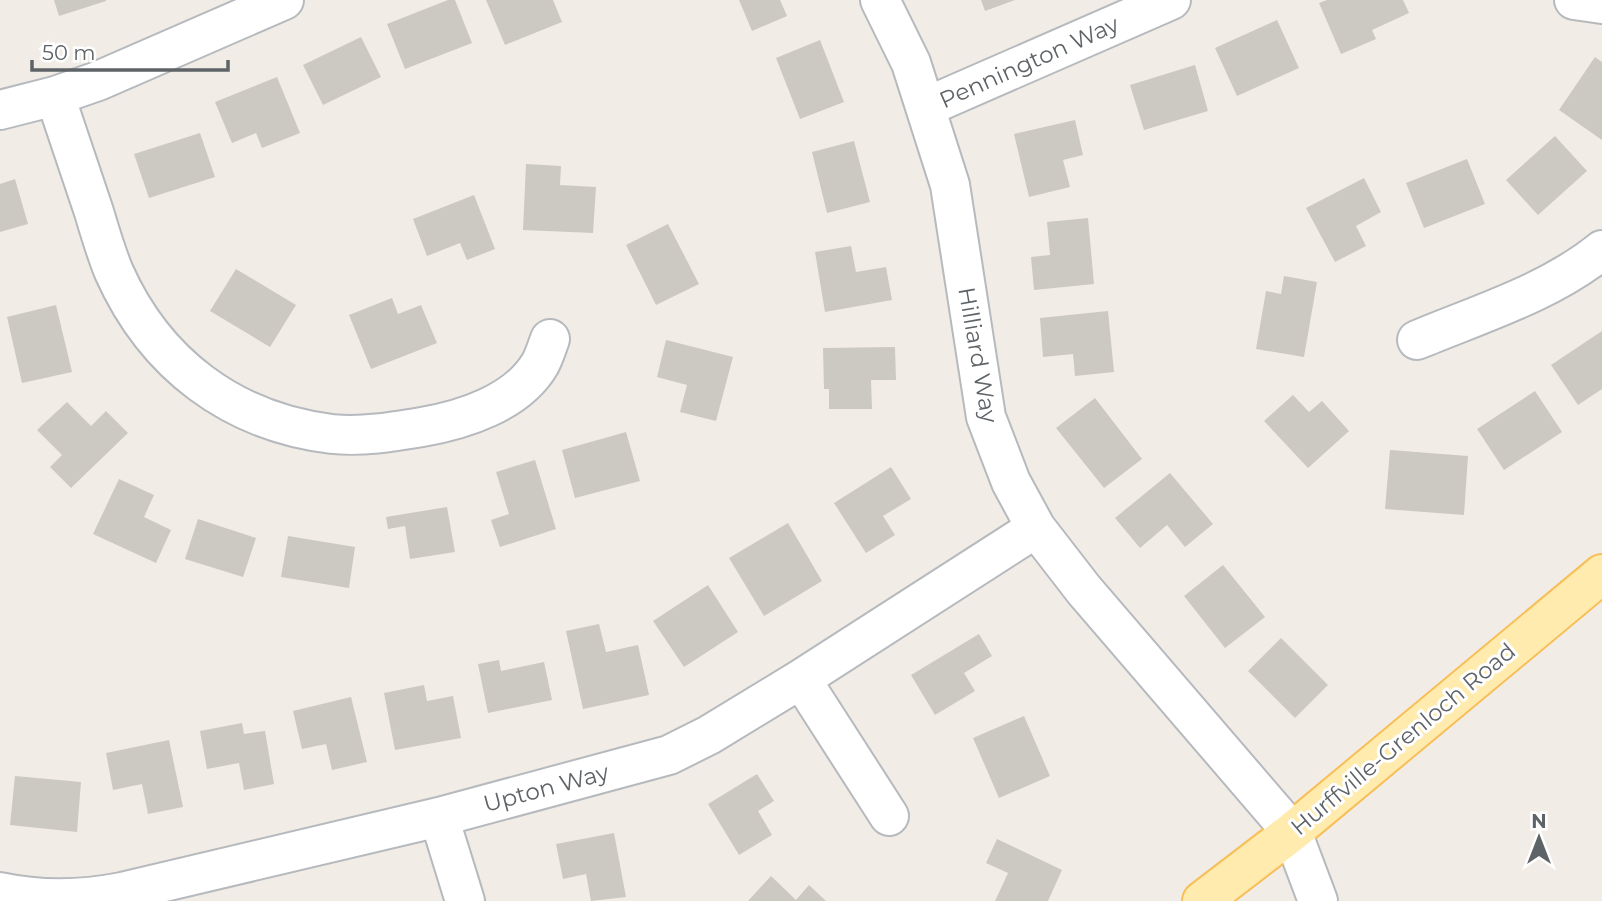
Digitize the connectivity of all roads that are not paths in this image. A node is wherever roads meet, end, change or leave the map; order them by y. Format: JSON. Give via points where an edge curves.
{"nodes":[{"id":1,"x":284,"y":0,"type":"edge"},
{"id":2,"x":880,"y":0,"type":"edge"},
{"id":3,"x":1171,"y":0,"type":"edge"},
{"id":4,"x":1574,"y":0,"type":"edge"},
{"id":5,"x":1602,"y":4,"type":"edge"},
{"id":6,"x":55,"y":96,"type":"junction"},
{"id":7,"x":926,"y":107,"type":"junction"},
{"id":8,"x":0,"y":110,"type":"edge"},
{"id":9,"x":1602,"y":250,"type":"edge"},
{"id":10,"x":550,"y":340,"type":"dead end"},
{"id":11,"x":1417,"y":340,"type":"dead end"},
{"id":12,"x":1036,"y":528,"type":"junction"},
{"id":13,"x":1602,"y":574,"type":"edge"},
{"id":14,"x":801,"y":679,"type":"junction"},
{"id":15,"x":889,"y":816,"type":"dead end"},
{"id":16,"x":439,"y":817,"type":"junction"},
{"id":17,"x":1292,"y":832,"type":"junction"},
{"id":18,"x":0,"y":892,"type":"edge"},
{"id":19,"x":465,"y":901,"type":"edge"},
{"id":20,"x":1202,"y":901,"type":"edge"},
{"id":21,"x":1318,"y":901,"type":"edge"}],
"edges":[{"from":1,"to":6,"type":"street"},
{"from":2,"to":7,"type":"street","name":"Hilliard Way","via":[[911,63]]},
{"from":3,"to":7,"type":"street","name":"Pennington Way"},
{"from":4,"to":5,"type":"street"},
{"from":6,"to":8,"type":"street"},
{"from":6,"to":10,"type":"street","via":[[113,270],[127,298],[166,353],[218,396],[252,414],[291,427],[335,434],[382,434],[432,425],[507,398],[540,364]]},
{"from":7,"to":12,"type":"street","name":"Hilliard Way","via":[[952,196],[986,417],[1011,482]]},
{"from":9,"to":11,"type":"street","via":[[1546,285]]},
{"from":12,"to":14,"type":"street","name":"Upton Way"},
{"from":12,"to":17,"type":"street","name":"Hilliard Way"},
{"from":13,"to":17,"type":"main road","name":"Hurffville-Grenloch Road"},
{"from":14,"to":15,"type":"street"},
{"from":14,"to":16,"type":"street","name":"Upton Way","via":[[669,755]]},
{"from":16,"to":18,"type":"street","name":"Upton Way","via":[[89,898],[32,899]]},
{"from":16,"to":19,"type":"street"},
{"from":17,"to":20,"type":"main road","name":"Hurffville-Grenloch Road"},
{"from":17,"to":21,"type":"street"}]}
